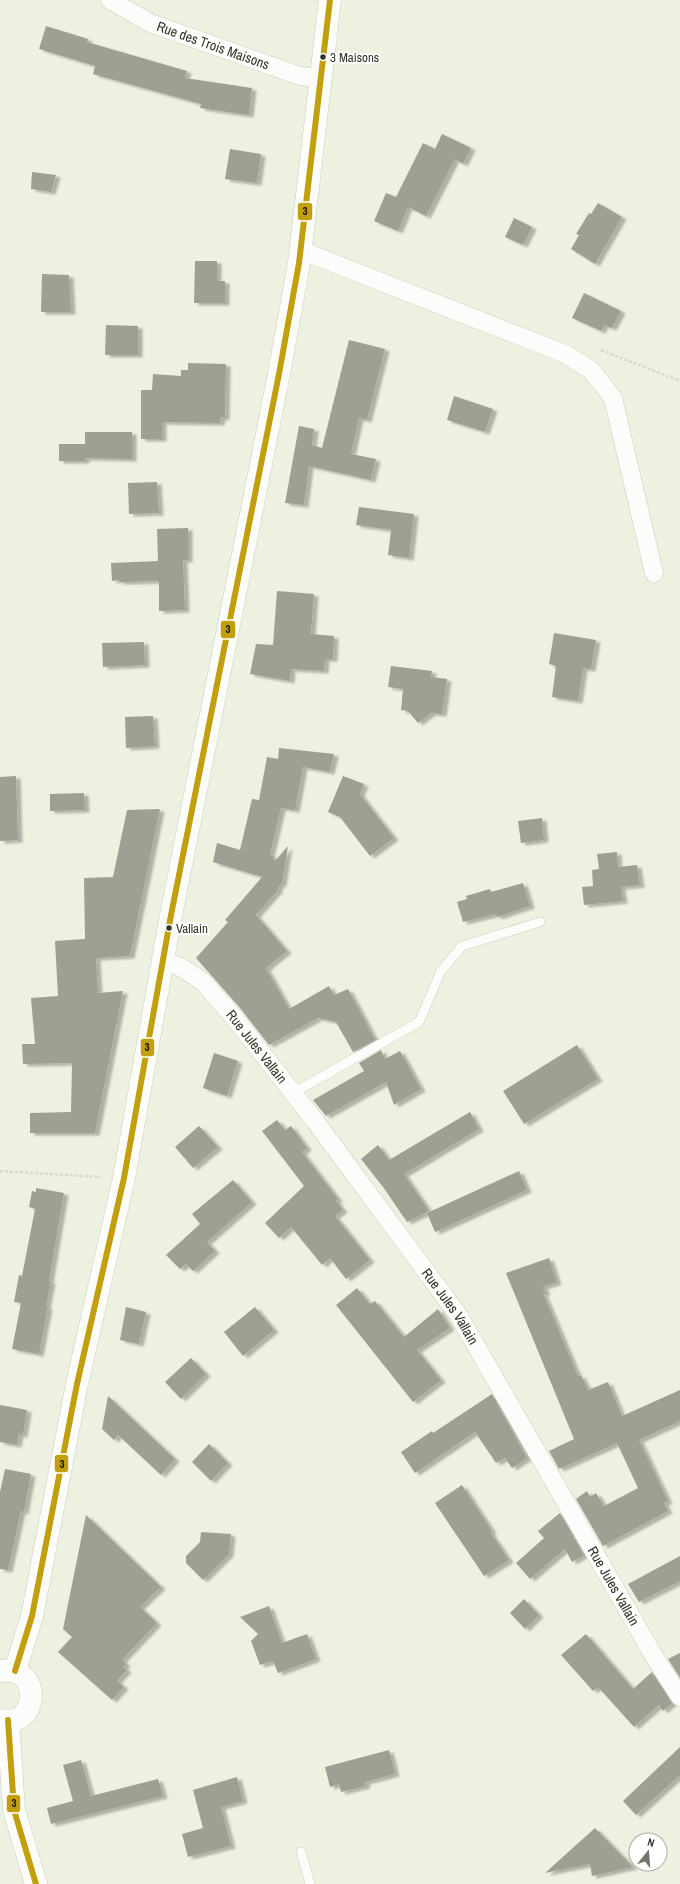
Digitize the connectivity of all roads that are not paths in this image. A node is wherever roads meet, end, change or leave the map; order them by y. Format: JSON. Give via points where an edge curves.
{"nodes":[{"id":1,"x":110,"y":0,"type":"edge"},
{"id":2,"x":330,"y":0,"type":"edge"},
{"id":3,"x":322,"y":79,"type":"junction"},
{"id":4,"x":300,"y":250,"type":"junction"},
{"id":5,"x":654,"y":573,"type":"dead end"},
{"id":6,"x":540,"y":922,"type":"dead end"},
{"id":7,"x":163,"y":960,"type":"junction"},
{"id":8,"x":293,"y":1093,"type":"junction"},
{"id":9,"x":8,"y":1671,"type":"edge"},
{"id":10,"x":680,"y":1697,"type":"edge"},
{"id":11,"x":4,"y":1720,"type":"edge"},
{"id":12,"x":301,"y":1852,"type":"dead end"},
{"id":13,"x":36,"y":1884,"type":"edge"},
{"id":14,"x":310,"y":1884,"type":"edge"}],
"edges":[{"from":1,"to":3,"type":"street","name":"Rue des Trois Maisons","via":[[150,23],[300,76]]},
{"from":2,"to":3,"type":"main road"},
{"from":3,"to":4,"type":"main road"},
{"from":4,"to":5,"type":"street","via":[[565,354],[591,370],[613,398]]},
{"from":4,"to":7,"type":"main road","via":[[279,374]]},
{"from":6,"to":8,"type":"lane","via":[[462,946],[441,971],[419,1022]]},
{"from":7,"to":8,"type":"street","name":"Rue Jules Vallain","via":[[202,981]]},
{"from":7,"to":9,"type":"main road","via":[[124,1178],[78,1384],[32,1616]]},
{"from":8,"to":10,"type":"street","name":"Rue Jules Vallain","via":[[459,1316],[654,1658]]},
{"from":9,"to":11,"type":"main road","via":[[22,1675],[28,1681],[32,1697],[26,1712],[19,1717]]},
{"from":11,"to":13,"type":"main road","via":[[14,1810]]},
{"from":12,"to":14,"type":"lane"}]}
